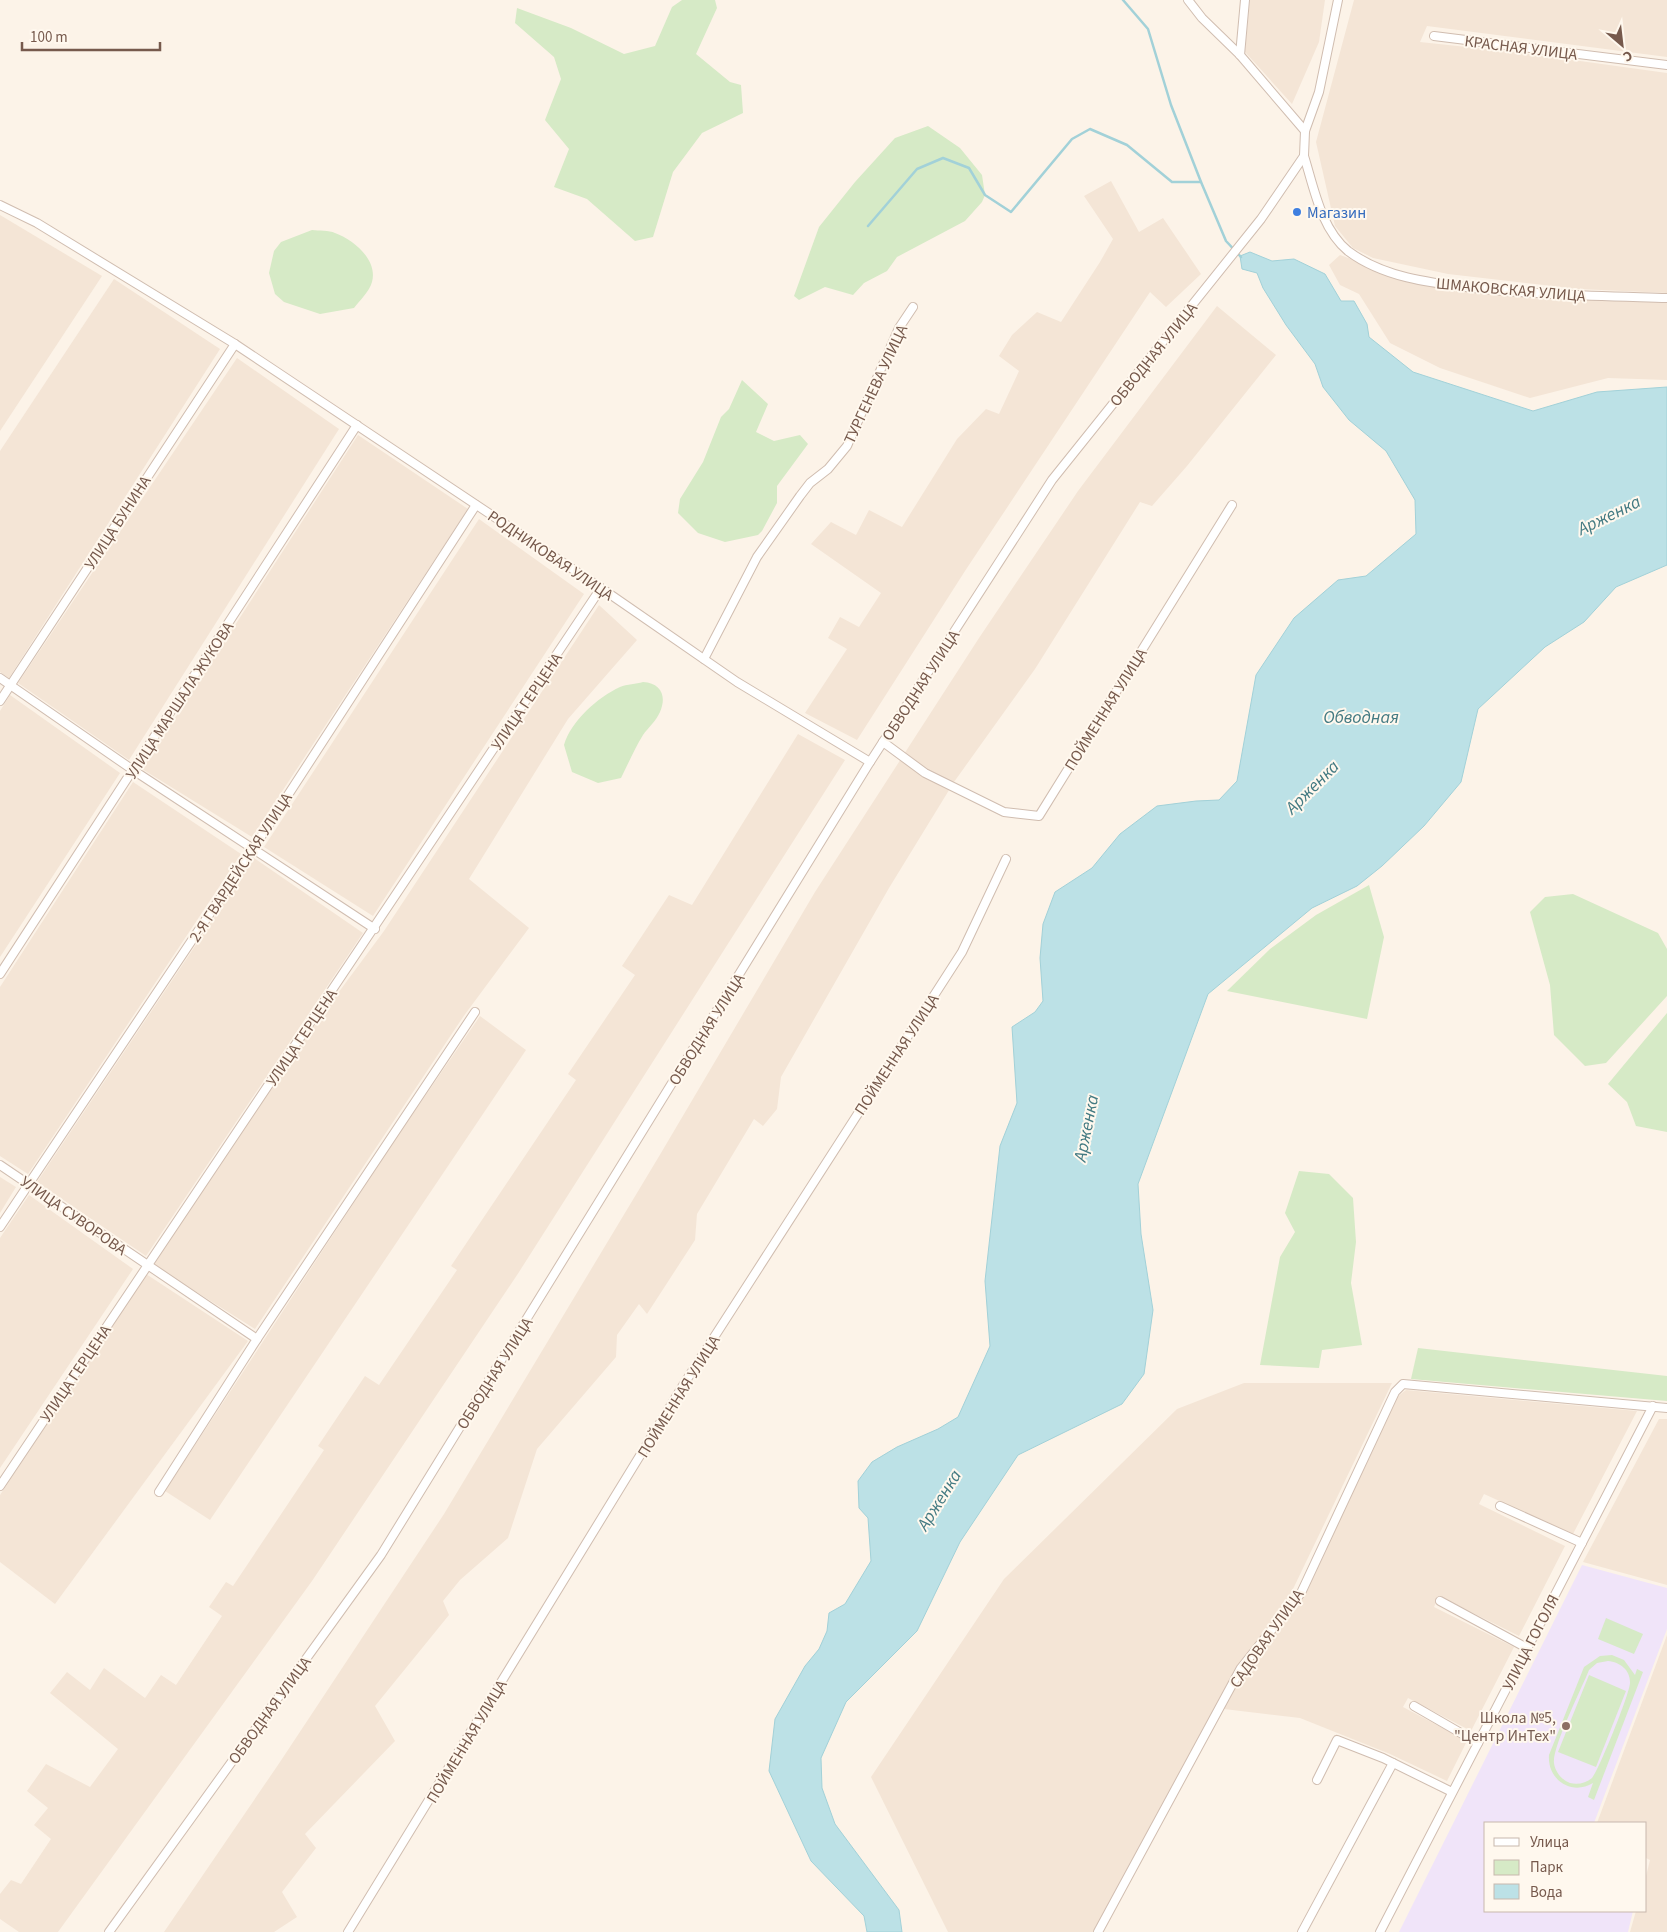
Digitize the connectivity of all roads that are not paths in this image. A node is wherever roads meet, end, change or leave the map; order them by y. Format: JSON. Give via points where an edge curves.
{"nodes":[{"id":1,"x":1188,"y":0,"type":"edge"},
{"id":2,"x":1246,"y":0,"type":"edge"},
{"id":3,"x":1338,"y":0,"type":"edge"},
{"id":4,"x":1434,"y":36,"type":"dead end"},
{"id":5,"x":1240,"y":55,"type":"junction"},
{"id":6,"x":1667,"y":65,"type":"edge"},
{"id":7,"x":1305,"y":131,"type":"junction"},
{"id":8,"x":1304,"y":156,"type":"junction"},
{"id":9,"x":0,"y":205,"type":"edge"},
{"id":10,"x":1667,"y":298,"type":"edge"},
{"id":11,"x":914,"y":307,"type":"dead end"},
{"id":12,"x":235,"y":344,"type":"junction"},
{"id":13,"x":356,"y":425,"type":"junction"},
{"id":14,"x":476,"y":505,"type":"junction"},
{"id":15,"x":1232,"y":505,"type":"dead end"},
{"id":16,"x":601,"y":588,"type":"junction"},
{"id":17,"x":704,"y":659,"type":"junction"},
{"id":18,"x":0,"y":678,"type":"edge"},
{"id":19,"x":10,"y":685,"type":"junction"},
{"id":20,"x":0,"y":701,"type":"edge"},
{"id":21,"x":884,"y":742,"type":"junction"},
{"id":22,"x":870,"y":762,"type":"junction"},
{"id":23,"x":133,"y":770,"type":"junction"},
{"id":24,"x":253,"y":849,"type":"junction"},
{"id":25,"x":1006,"y":859,"type":"dead end"},
{"id":26,"x":375,"y":929,"type":"junction"},
{"id":27,"x":0,"y":974,"type":"edge"},
{"id":28,"x":475,"y":1012,"type":"dead end"},
{"id":29,"x":0,"y":1165,"type":"edge"},
{"id":30,"x":29,"y":1184,"type":"junction"},
{"id":31,"x":0,"y":1227,"type":"edge"},
{"id":32,"x":147,"y":1266,"type":"junction"},
{"id":33,"x":257,"y":1339,"type":"junction"},
{"id":34,"x":1653,"y":1406,"type":"junction"},
{"id":35,"x":1667,"y":1408,"type":"edge"},
{"id":36,"x":0,"y":1486,"type":"edge"},
{"id":37,"x":159,"y":1492,"type":"dead end"},
{"id":38,"x":1500,"y":1506,"type":"dead end"},
{"id":39,"x":1582,"y":1543,"type":"junction"},
{"id":40,"x":1440,"y":1601,"type":"dead end"},
{"id":41,"x":1527,"y":1648,"type":"junction"},
{"id":42,"x":1414,"y":1706,"type":"dead end"},
{"id":43,"x":1478,"y":1743,"type":"junction"},
{"id":44,"x":1393,"y":1763,"type":"junction"},
{"id":45,"x":1317,"y":1780,"type":"dead end"},
{"id":46,"x":1452,"y":1792,"type":"junction"},
{"id":47,"x":108,"y":1932,"type":"edge"},
{"id":48,"x":348,"y":1932,"type":"edge"},
{"id":49,"x":1098,"y":1932,"type":"edge"},
{"id":50,"x":1302,"y":1932,"type":"edge"},
{"id":51,"x":1380,"y":1932,"type":"edge"}],
"edges":[{"from":1,"to":5,"type":"street"},
{"from":2,"to":5,"type":"street"},
{"from":3,"to":7,"type":"street","via":[[1319,92]]},
{"from":4,"to":6,"type":"street","name":"КРАСНАЯ УЛИЦА"},
{"from":5,"to":7,"type":"street"},
{"from":7,"to":8,"type":"street"},
{"from":8,"to":10,"type":"street","name":"ШМАКОВСКАЯ УЛИЦА","via":[[1325,223],[1348,250],[1383,270],[1426,282],[1523,294]]},
{"from":8,"to":21,"type":"street","name":"ОБВОДНАЯ УЛИЦА","via":[[1261,219],[1052,480]]},
{"from":9,"to":12,"type":"street","name":"РОДНИКОВАЯ УЛИЦА","via":[[37,223]]},
{"from":11,"to":17,"type":"street","name":"ТУРГЕНЕВА УЛИЦА","via":[[899,328],[847,446],[828,469],[810,483],[757,558]]},
{"from":12,"to":13,"type":"street","name":"РОДНИКОВАЯ УЛИЦА"},
{"from":12,"to":19,"type":"street","name":"УЛИЦА БУНИНА"},
{"from":13,"to":14,"type":"street","name":"РОДНИКОВАЯ УЛИЦА"},
{"from":13,"to":23,"type":"street","name":"УЛИЦА МАРШАЛА ЖУКОВА"},
{"from":14,"to":16,"type":"street","name":"РОДНИКОВАЯ УЛИЦА"},
{"from":14,"to":24,"type":"street","name":"2-Я ГВАРДЕЙСКАЯ УЛИЦА"},
{"from":15,"to":21,"type":"street","name":"ПОЙМЕННАЯ УЛИЦА","via":[[1039,816],[1004,812],[925,773]]},
{"from":16,"to":17,"type":"street","name":"РОДНИКОВАЯ УЛИЦА"},
{"from":16,"to":26,"type":"street","name":"УЛИЦА ГЕРЦЕНА"},
{"from":17,"to":22,"type":"street","name":"РОДНИКОВАЯ УЛИЦА"},
{"from":18,"to":19,"type":"street"},
{"from":19,"to":20,"type":"street","name":"УЛИЦА БУНИНА"},
{"from":19,"to":23,"type":"street"},
{"from":21,"to":22,"type":"street","name":"ОБВОДНАЯ УЛИЦА"},
{"from":22,"to":47,"type":"street","name":"ОБВОДНАЯ УЛИЦА","via":[[381,1555]]},
{"from":23,"to":24,"type":"street"},
{"from":23,"to":27,"type":"street","name":"УЛИЦА МАРШАЛА ЖУКОВА"},
{"from":24,"to":26,"type":"street"},
{"from":24,"to":30,"type":"street","name":"2-Я ГВАРДЕЙСКАЯ УЛИЦА"},
{"from":25,"to":48,"type":"street","name":"ПОЙМЕННАЯ УЛИЦА","via":[[962,952],[682,1387]]},
{"from":26,"to":32,"type":"street","name":"УЛИЦА ГЕРЦЕНА"},
{"from":28,"to":33,"type":"street"},
{"from":29,"to":30,"type":"street","name":"УЛИЦА СУВОРОВА"},
{"from":30,"to":31,"type":"street","name":"2-Я ГВАРДЕЙСКАЯ УЛИЦА"},
{"from":30,"to":32,"type":"street","name":"УЛИЦА СУВОРОВА"},
{"from":32,"to":33,"type":"street","name":"УЛИЦА СУВОРОВА"},
{"from":32,"to":36,"type":"street","name":"УЛИЦА ГЕРЦЕНА"},
{"from":33,"to":37,"type":"street"},
{"from":34,"to":35,"type":"street"},
{"from":34,"to":39,"type":"street","name":"УЛИЦА ГОГОЛЯ"},
{"from":34,"to":49,"type":"street","name":"САДОВАЯ УЛИЦА","via":[[1403,1384],[1395,1392],[1301,1592],[1241,1668]]},
{"from":38,"to":39,"type":"street"},
{"from":39,"to":41,"type":"street","name":"УЛИЦА ГОГОЛЯ"},
{"from":40,"to":41,"type":"street"},
{"from":41,"to":43,"type":"street","name":"УЛИЦА ГОГОЛЯ"},
{"from":42,"to":43,"type":"street"},
{"from":43,"to":46,"type":"street","name":"УЛИЦА ГОГОЛЯ"},
{"from":44,"to":45,"type":"street","via":[[1337,1740]]},
{"from":44,"to":46,"type":"street"},
{"from":44,"to":50,"type":"street"},
{"from":46,"to":51,"type":"street","name":"УЛИЦА ГОГОЛЯ"}]}
